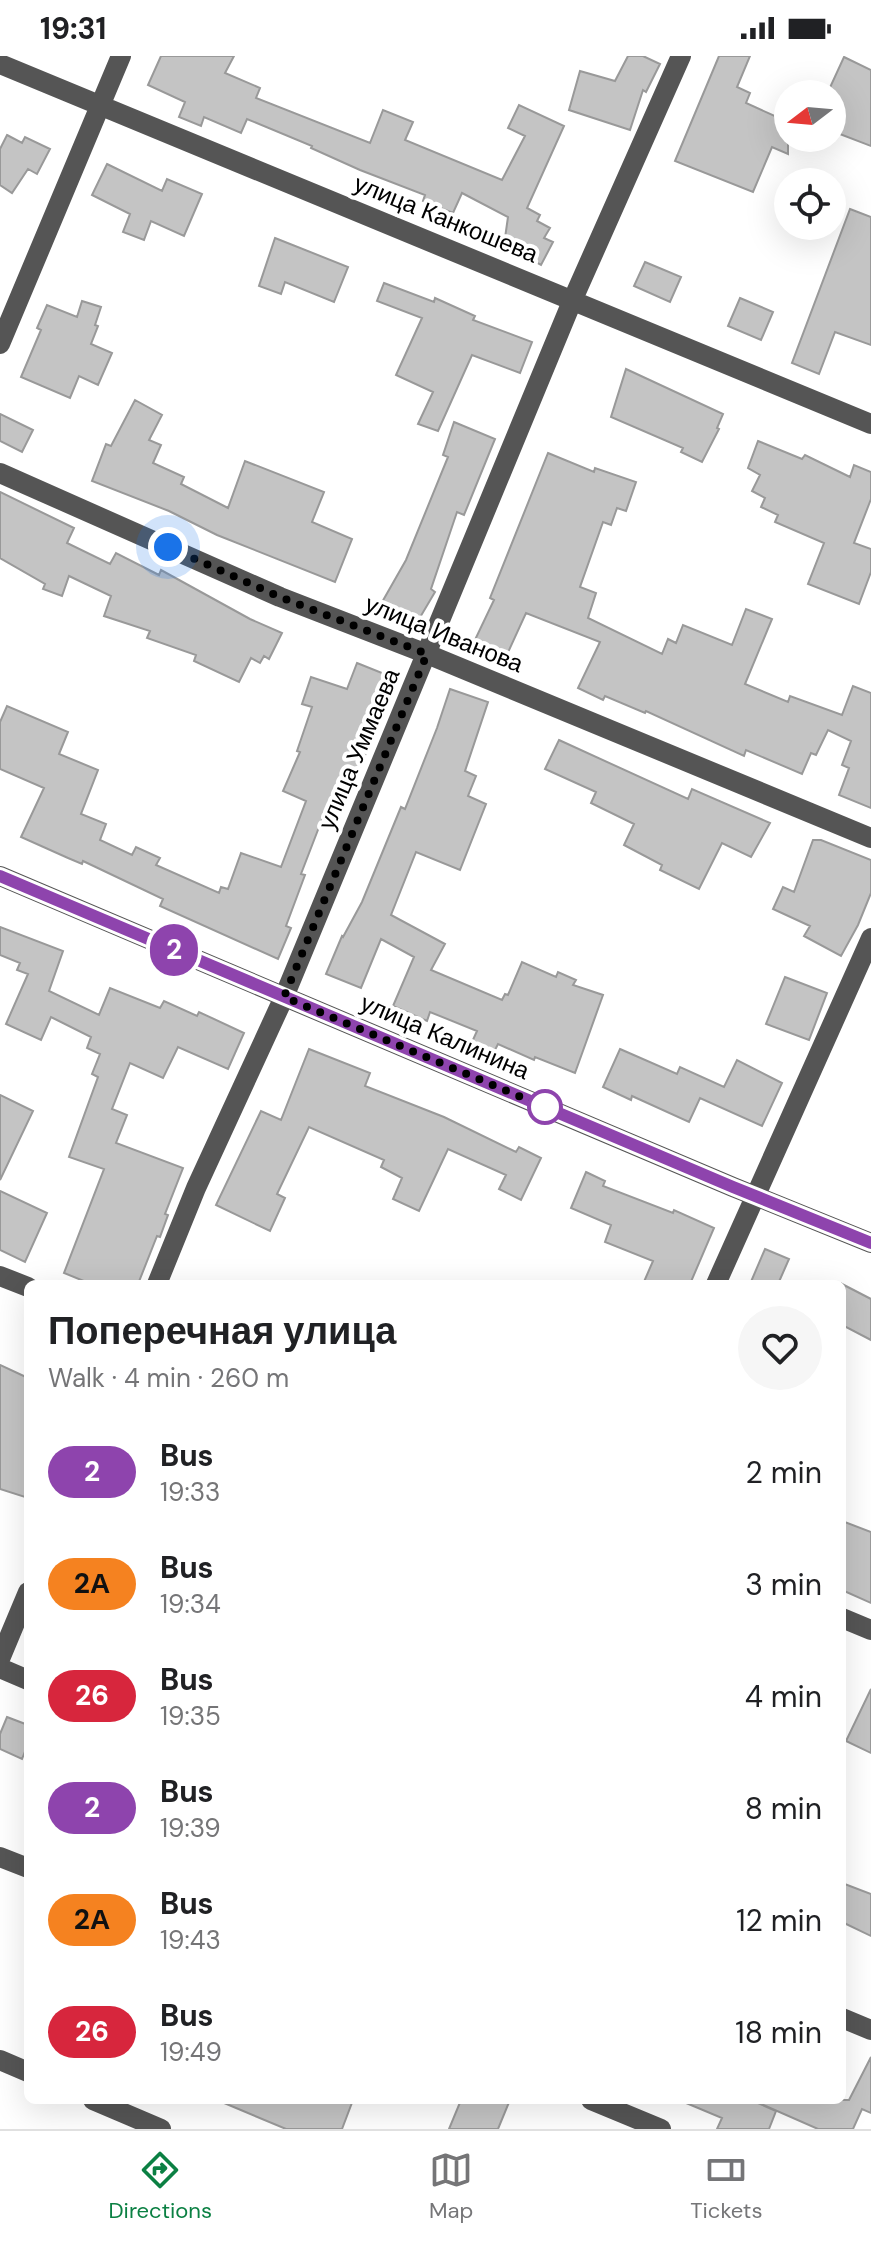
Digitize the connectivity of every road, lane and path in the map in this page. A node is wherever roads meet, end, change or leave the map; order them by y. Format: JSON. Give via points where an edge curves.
{"nodes":[{"id":1,"x":121,"y":56,"type":"edge"},
{"id":2,"x":681,"y":56,"type":"edge"},
{"id":3,"x":0,"y":64,"type":"edge"},
{"id":4,"x":100,"y":105,"type":"junction"},
{"id":5,"x":573,"y":299,"type":"junction"},
{"id":6,"x":0,"y":344,"type":"edge"},
{"id":7,"x":871,"y":424,"type":"edge"},
{"id":8,"x":0,"y":473,"type":"edge"},
{"id":9,"x":427,"y":654,"type":"junction"},
{"id":10,"x":871,"y":838,"type":"edge"},
{"id":11,"x":0,"y":876,"type":"edge"},
{"id":12,"x":871,"y":938,"type":"edge"},
{"id":13,"x":284,"y":997,"type":"junction"},
{"id":14,"x":756,"y":1195,"type":"junction"},
{"id":15,"x":871,"y":1243,"type":"edge"},
{"id":16,"x":0,"y":1276,"type":"edge"},
{"id":17,"x":159,"y":1280,"type":"edge"},
{"id":18,"x":718,"y":1280,"type":"edge"},
{"id":19,"x":24,"y":1285,"type":"edge"},
{"id":20,"x":24,"y":1602,"type":"edge"},
{"id":21,"x":846,"y":1620,"type":"edge"},
{"id":22,"x":871,"y":1630,"type":"edge"},
{"id":23,"x":0,"y":1659,"type":"edge"},
{"id":24,"x":0,"y":1668,"type":"edge"},
{"id":25,"x":24,"y":1678,"type":"edge"},
{"id":26,"x":0,"y":1857,"type":"edge"},
{"id":27,"x":24,"y":1866,"type":"edge"},
{"id":28,"x":846,"y":2020,"type":"edge"},
{"id":29,"x":871,"y":2030,"type":"edge"},
{"id":30,"x":0,"y":2060,"type":"edge"},
{"id":31,"x":24,"y":2070,"type":"edge"},
{"id":32,"x":102,"y":2104,"type":"edge"},
{"id":33,"x":601,"y":2104,"type":"edge"},
{"id":34,"x":161,"y":2129,"type":"edge"},
{"id":35,"x":661,"y":2129,"type":"edge"}],
"edges":[{"from":1,"to":4,"type":"street"},
{"from":2,"to":5,"type":"street","name":"улица Уммаева"},
{"from":3,"to":4,"type":"street","name":"улица Канкошева"},
{"from":4,"to":5,"type":"street","name":"улица Канкошева"},
{"from":4,"to":6,"type":"street"},
{"from":5,"to":7,"type":"street","name":"улица Канкошева"},
{"from":5,"to":9,"type":"street","name":"улица Уммаева"},
{"from":8,"to":9,"type":"street","name":"улица Иванова","via":[[280,597]]},
{"from":9,"to":10,"type":"street","name":"улица Иванова"},
{"from":9,"to":13,"type":"street","name":"улица Уммаева"},
{"from":11,"to":13,"type":"street","name":"улица Калинина"},
{"from":12,"to":14,"type":"street"},
{"from":13,"to":14,"type":"street","name":"улица Калинина"},
{"from":13,"to":17,"type":"street","name":"улица Уммаева"},
{"from":14,"to":15,"type":"street","name":"улица Калинина"},
{"from":14,"to":18,"type":"street"},
{"from":16,"to":19,"type":"street"},
{"from":20,"to":23,"type":"street"},
{"from":21,"to":22,"type":"street"},
{"from":24,"to":25,"type":"street"},
{"from":26,"to":27,"type":"street"},
{"from":28,"to":29,"type":"street"},
{"from":30,"to":31,"type":"street"},
{"from":32,"to":34,"type":"street"},
{"from":33,"to":35,"type":"street"}]}
